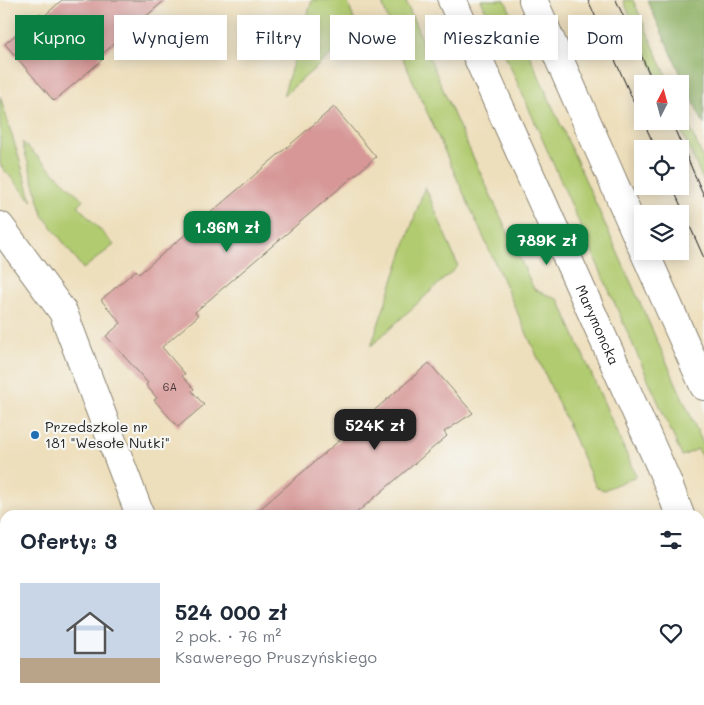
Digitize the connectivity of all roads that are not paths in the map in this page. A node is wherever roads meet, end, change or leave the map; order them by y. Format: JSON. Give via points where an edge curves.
{"nodes":[{"id":1,"x":452,"y":0,"type":"edge"},
{"id":2,"x":533,"y":0,"type":"edge"},
{"id":3,"x":0,"y":226,"type":"edge"},
{"id":4,"x":634,"y":229,"type":"edge"},
{"id":5,"x":648,"y":260,"type":"edge"},
{"id":6,"x":704,"y":386,"type":"edge"},
{"id":7,"x":138,"y":510,"type":"edge"},
{"id":8,"x":678,"y":510,"type":"edge"}],
"edges":[{"from":1,"to":8,"type":"main road","name":"Marymoncka"},
{"from":2,"to":4,"type":"main road"},
{"from":3,"to":7,"type":"main road","via":[[63,312]]},
{"from":5,"to":6,"type":"main road"}]}
